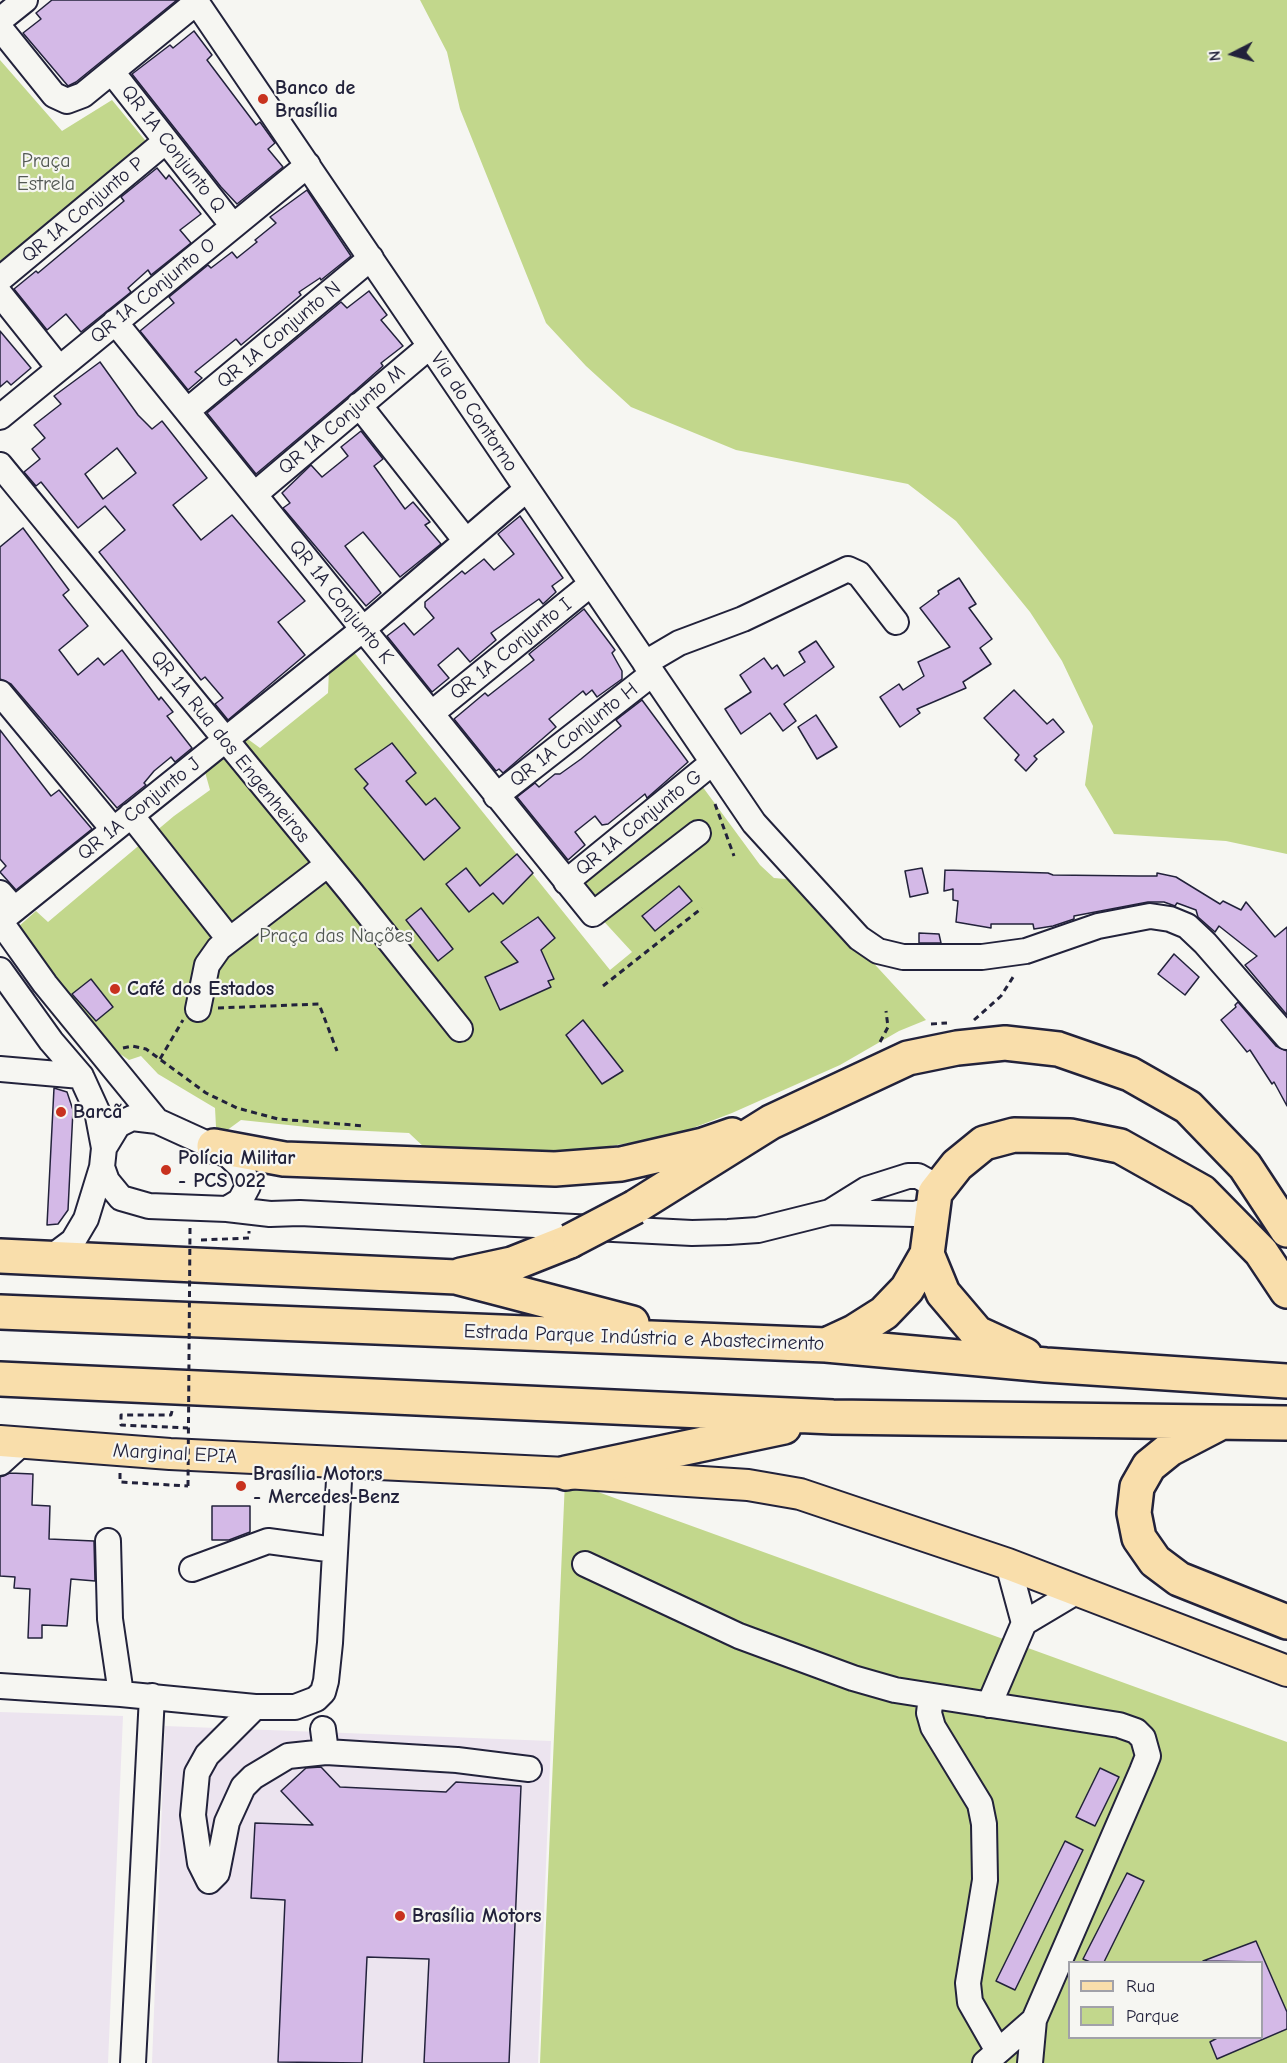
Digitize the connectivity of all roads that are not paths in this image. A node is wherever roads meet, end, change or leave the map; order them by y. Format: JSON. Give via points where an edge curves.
{"nodes":[{"id":1,"x":25,"y":0,"type":"edge"},
{"id":2,"x":196,"y":1,"type":"edge"},
{"id":3,"x":0,"y":20,"type":"edge"},
{"id":4,"x":0,"y":28,"type":"edge"},
{"id":5,"x":112,"y":72,"type":"junction"},
{"id":6,"x":166,"y":141,"type":"junction"},
{"id":7,"x":308,"y":165,"type":"junction"},
{"id":8,"x":233,"y":226,"type":"junction"},
{"id":9,"x":371,"y":258,"type":"junction"},
{"id":10,"x":0,"y":279,"type":"edge"},
{"id":11,"x":0,"y":294,"type":"edge"},
{"id":12,"x":115,"y":322,"type":"junction"},
{"id":13,"x":430,"y":346,"type":"junction"},
{"id":14,"x":59,"y":368,"type":"junction"},
{"id":15,"x":359,"y":405,"type":"junction"},
{"id":16,"x":187,"y":411,"type":"junction"},
{"id":17,"x":0,"y":417,"type":"edge"},
{"id":18,"x":0,"y":465,"type":"edge"},
{"id":19,"x":526,"y":489,"type":"junction"},
{"id":20,"x":255,"y":494,"type":"junction"},
{"id":21,"x":466,"y":541,"type":"junction"},
{"id":22,"x":591,"y":584,"type":"junction"},
{"id":23,"x":897,"y":622,"type":"dead end"},
{"id":24,"x":362,"y":630,"type":"junction"},
{"id":25,"x":648,"y":668,"type":"junction"},
{"id":26,"x":0,"y":693,"type":"edge"},
{"id":27,"x":432,"y":713,"type":"junction"},
{"id":28,"x":225,"y":741,"type":"junction"},
{"id":29,"x":707,"y":767,"type":"junction"},
{"id":30,"x":496,"y":796,"type":"junction"},
{"id":31,"x":122,"y":822,"type":"junction"},
{"id":32,"x":698,"y":833,"type":"dead end"},
{"id":33,"x":327,"y":865,"type":"junction"},
{"id":34,"x":566,"y":882,"type":"junction"},
{"id":35,"x":3,"y":911,"type":"edge"},
{"id":36,"x":229,"y":939,"type":"junction"},
{"id":37,"x":30,"y":964,"type":"junction"},
{"id":38,"x":0,"y":969,"type":"edge"},
{"id":39,"x":198,"y":1009,"type":"road end"},
{"id":40,"x":460,"y":1029,"type":"dead end"},
{"id":41,"x":1287,"y":1037,"type":"edge"},
{"id":42,"x":0,"y":1069,"type":"edge"},
{"id":43,"x":81,"y":1076,"type":"junction"},
{"id":44,"x":158,"y":1120,"type":"junction"},
{"id":45,"x":771,"y":1122,"type":"junction"},
{"id":46,"x":214,"y":1146,"type":"junction"},
{"id":47,"x":103,"y":1157,"type":"junction"},
{"id":48,"x":248,"y":1186,"type":"junction"},
{"id":49,"x":933,"y":1201,"type":"junction"},
{"id":50,"x":227,"y":1209,"type":"junction"},
{"id":51,"x":831,"y":1212,"type":"junction"},
{"id":52,"x":300,"y":1213,"type":"junction"},
{"id":53,"x":1287,"y":1230,"type":"edge"},
{"id":54,"x":927,"y":1254,"type":"junction"},
{"id":55,"x":0,"y":1256,"type":"edge"},
{"id":56,"x":49,"y":1259,"type":"junction"},
{"id":57,"x":456,"y":1276,"type":"junction"},
{"id":58,"x":1287,"y":1291,"type":"edge"},
{"id":59,"x":0,"y":1312,"type":"edge"},
{"id":60,"x":689,"y":1338,"type":"junction"},
{"id":61,"x":826,"y":1345,"type":"junction"},
{"id":62,"x":1046,"y":1365,"type":"junction"},
{"id":63,"x":0,"y":1379,"type":"edge"},
{"id":64,"x":1287,"y":1380,"type":"edge"},
{"id":65,"x":833,"y":1417,"type":"junction"},
{"id":66,"x":1224,"y":1421,"type":"junction"},
{"id":67,"x":1287,"y":1423,"type":"edge"},
{"id":68,"x":7,"y":1449,"type":"edge"},
{"id":69,"x":340,"y":1462,"type":"junction"},
{"id":70,"x":566,"y":1473,"type":"junction"},
{"id":71,"x":108,"y":1541,"type":"dead end"},
{"id":72,"x":336,"y":1550,"type":"junction"},
{"id":73,"x":585,"y":1564,"type":"dead end"},
{"id":74,"x":1008,"y":1564,"type":"junction"},
{"id":75,"x":192,"y":1569,"type":"dead end"},
{"id":76,"x":1076,"y":1592,"type":"junction"},
{"id":77,"x":1287,"y":1622,"type":"edge"},
{"id":78,"x":1024,"y":1623,"type":"junction"},
{"id":79,"x":1287,"y":1671,"type":"edge"},
{"id":80,"x":0,"y":1686,"type":"edge"},
{"id":81,"x":121,"y":1694,"type":"junction"},
{"id":82,"x":152,"y":1696,"type":"junction"},
{"id":83,"x":931,"y":1696,"type":"junction"},
{"id":84,"x":989,"y":1705,"type":"junction"},
{"id":85,"x":255,"y":1707,"type":"junction"},
{"id":86,"x":529,"y":1769,"type":"dead end"},
{"id":87,"x":1034,"y":2020,"type":"junction"},
{"id":88,"x":991,"y":2057,"type":"edge"},
{"id":89,"x":134,"y":2063,"type":"edge"},
{"id":90,"x":1030,"y":2063,"type":"edge"}],
"edges":[{"from":1,"to":3,"type":"street"},
{"from":2,"to":5,"type":"street"},
{"from":2,"to":7,"type":"street","name":"Via do Contorno"},
{"from":4,"to":5,"type":"street","via":[[61,100],[83,95]]},
{"from":5,"to":6,"type":"street","name":"QR 1A Conjunto Q"},
{"from":6,"to":8,"type":"street","name":"QR 1A Conjunto Q"},
{"from":6,"to":10,"type":"street","name":"QR 1A Conjunto P"},
{"from":7,"to":8,"type":"street","name":"QR 1A Conjunto O"},
{"from":7,"to":9,"type":"street","name":"Via do Contorno"},
{"from":8,"to":12,"type":"street","name":"QR 1A Conjunto O"},
{"from":9,"to":13,"type":"street","name":"Via do Contorno"},
{"from":9,"to":16,"type":"street","name":"QR 1A Conjunto N"},
{"from":11,"to":14,"type":"street"},
{"from":12,"to":14,"type":"street","name":"QR 1A Conjunto O"},
{"from":12,"to":16,"type":"street","name":"QR 1A Conjunto K"},
{"from":13,"to":15,"type":"street","name":"QR 1A Conjunto M"},
{"from":13,"to":19,"type":"street","name":"Via do Contorno"},
{"from":14,"to":17,"type":"street","name":"QR 1A Conjunto O"},
{"from":15,"to":20,"type":"street","name":"QR 1A Conjunto M"},
{"from":15,"to":21,"type":"street"},
{"from":16,"to":20,"type":"street","name":"QR 1A Conjunto K"},
{"from":18,"to":28,"type":"street","name":"QR 1A Rua dos Engenheiros"},
{"from":19,"to":21,"type":"street","name":"QR 1A Conjunto J"},
{"from":19,"to":22,"type":"street","name":"Via do Contorno"},
{"from":20,"to":24,"type":"street","name":"QR 1A Conjunto K"},
{"from":21,"to":24,"type":"street","name":"QR 1A Conjunto J"},
{"from":22,"to":25,"type":"street","name":"Via do Contorno"},
{"from":22,"to":27,"type":"street","name":"QR 1A Conjunto I"},
{"from":23,"to":25,"type":"street","name":"QR 1A Conjunto H","via":[[859,574],[848,569],[743,619],[679,643]]},
{"from":24,"to":27,"type":"street","name":"QR 1A Conjunto K"},
{"from":24,"to":28,"type":"street","name":"QR 1A Conjunto J"},
{"from":25,"to":29,"type":"street","name":"Via do Contorno"},
{"from":25,"to":30,"type":"street","name":"QR 1A Conjunto H"},
{"from":26,"to":31,"type":"street"},
{"from":27,"to":30,"type":"street","name":"QR 1A Conjunto K"},
{"from":28,"to":31,"type":"street","name":"QR 1A Conjunto J"},
{"from":28,"to":33,"type":"street","name":"QR 1A Rua dos Engenheiros"},
{"from":29,"to":34,"type":"street","name":"QR 1A Conjunto G"},
{"from":29,"to":41,"type":"street","name":"Via do Contorno","via":[[775,849],[859,938],[878,951],[941,959],[1026,951],[1098,926],[1150,916],[1170,919],[1187,926],[1205,943]]},
{"from":30,"to":34,"type":"street","name":"QR 1A Conjunto K"},
{"from":31,"to":35,"type":"street","name":"QR 1A Conjunto J"},
{"from":31,"to":36,"type":"street"},
{"from":32,"to":34,"type":"street","name":"QR 1A Conjunto K","via":[[593,914]]},
{"from":33,"to":36,"type":"street"},
{"from":33,"to":40,"type":"street","name":"QR 1A Rua dos Engenheiros"},
{"from":35,"to":37,"type":"street"},
{"from":36,"to":39,"type":"street","via":[[207,965]]},
{"from":37,"to":38,"type":"street","via":[[15,974]]},
{"from":37,"to":44,"type":"street"},
{"from":38,"to":43,"type":"street"},
{"from":42,"to":43,"type":"street"},
{"from":43,"to":47,"type":"street","via":[[97,1110]]},
{"from":44,"to":46,"type":"street"},
{"from":44,"to":47,"type":"street","via":[[132,1118],[118,1125]]},
{"from":45,"to":46,"type":"highway","via":[[703,1145],[621,1164],[555,1169],[284,1159]]},
{"from":45,"to":53,"type":"highway","via":[[908,1058],[1005,1043],[1058,1049],[1130,1074],[1188,1107],[1245,1166]]},
{"from":45,"to":57,"type":"highway","bridge":true,"via":[[635,1207],[570,1241],[512,1264]]},
{"from":46,"to":48,"type":"street","via":[[242,1168]]},
{"from":47,"to":50,"type":"street","via":[[106,1181],[121,1198],[135,1204]]},
{"from":47,"to":56,"type":"street","via":[[86,1219],[73,1241]]},
{"from":48,"to":50,"type":"street","via":[[240,1201]]},
{"from":48,"to":52,"type":"street","via":[[266,1200]]},
{"from":49,"to":51,"type":"street","via":[[915,1214]]},
{"from":49,"to":51,"type":"street","via":[[927,1181],[908,1176],[867,1189]]},
{"from":49,"to":54,"type":"highway"},
{"from":49,"to":58,"type":"highway","via":[[957,1165],[984,1143],[1014,1135],[1070,1136],[1120,1146],[1202,1192],[1261,1252]]},
{"from":50,"to":52,"type":"street"},
{"from":51,"to":52,"type":"street","via":[[758,1230],[692,1233]]},
{"from":54,"to":61,"type":"highway","via":[[907,1289],[884,1313]]},
{"from":54,"to":62,"type":"highway","via":[[943,1293],[977,1333]]},
{"from":55,"to":56,"type":"highway"},
{"from":56,"to":57,"type":"highway"},
{"from":57,"to":60,"type":"highway"},
{"from":59,"to":60,"type":"highway","name":"Estrada Parque Indústria e Abastecimento"},
{"from":60,"to":61,"type":"highway","name":"Estrada Parque Indústria e Abastecimento"},
{"from":61,"to":62,"type":"highway","name":"Estrada Parque Indústria e Abastecimento"},
{"from":62,"to":64,"type":"highway","name":"Estrada Parque Indústria e Abastecimento"},
{"from":63,"to":65,"type":"highway"},
{"from":65,"to":66,"type":"highway"},
{"from":65,"to":70,"type":"highway"},
{"from":66,"to":67,"type":"highway"},
{"from":66,"to":77,"type":"highway","via":[[1170,1449],[1149,1466],[1137,1487],[1134,1513],[1139,1538],[1155,1561],[1179,1579]]},
{"from":68,"to":69,"type":"main road","name":"Marginal EPIA"},
{"from":69,"to":70,"type":"main road","name":"Marginal EPIA"},
{"from":69,"to":72,"type":"street"},
{"from":70,"to":74,"type":"main road","name":"Marginal EPIA","via":[[748,1485],[800,1494]]},
{"from":71,"to":81,"type":"street","via":[[110,1619]]},
{"from":72,"to":75,"type":"street","via":[[268,1541]]},
{"from":72,"to":85,"type":"street","via":[[330,1643],[322,1692],[316,1699],[295,1707]]},
{"from":73,"to":83,"type":"street","via":[[739,1636],[853,1678]]},
{"from":74,"to":76,"type":"main road","name":"Marginal EPIA"},
{"from":74,"to":78,"type":"street"},
{"from":76,"to":78,"type":"street"},
{"from":76,"to":79,"type":"main road","name":"Marginal EPIA"},
{"from":78,"to":84,"type":"street"},
{"from":80,"to":81,"type":"street"},
{"from":81,"to":82,"type":"street"},
{"from":82,"to":85,"type":"street"},
{"from":82,"to":89,"type":"street"},
{"from":83,"to":84,"type":"street"},
{"from":83,"to":88,"type":"street","via":[[929,1713],[933,1727],[980,1804],[984,1824],[985,1880],[968,1983],[970,2002]]},
{"from":84,"to":87,"type":"street","via":[[1119,1725],[1136,1731],[1147,1745],[1142,1772]]},
{"from":85,"to":86,"type":"street","via":[[207,1755],[197,1773],[193,1815],[198,1854],[207,1881],[212,1881],[217,1873],[227,1822],[243,1787],[260,1772],[325,1740]]},
{"from":87,"to":88,"type":"street"},
{"from":87,"to":90,"type":"street"}]}
